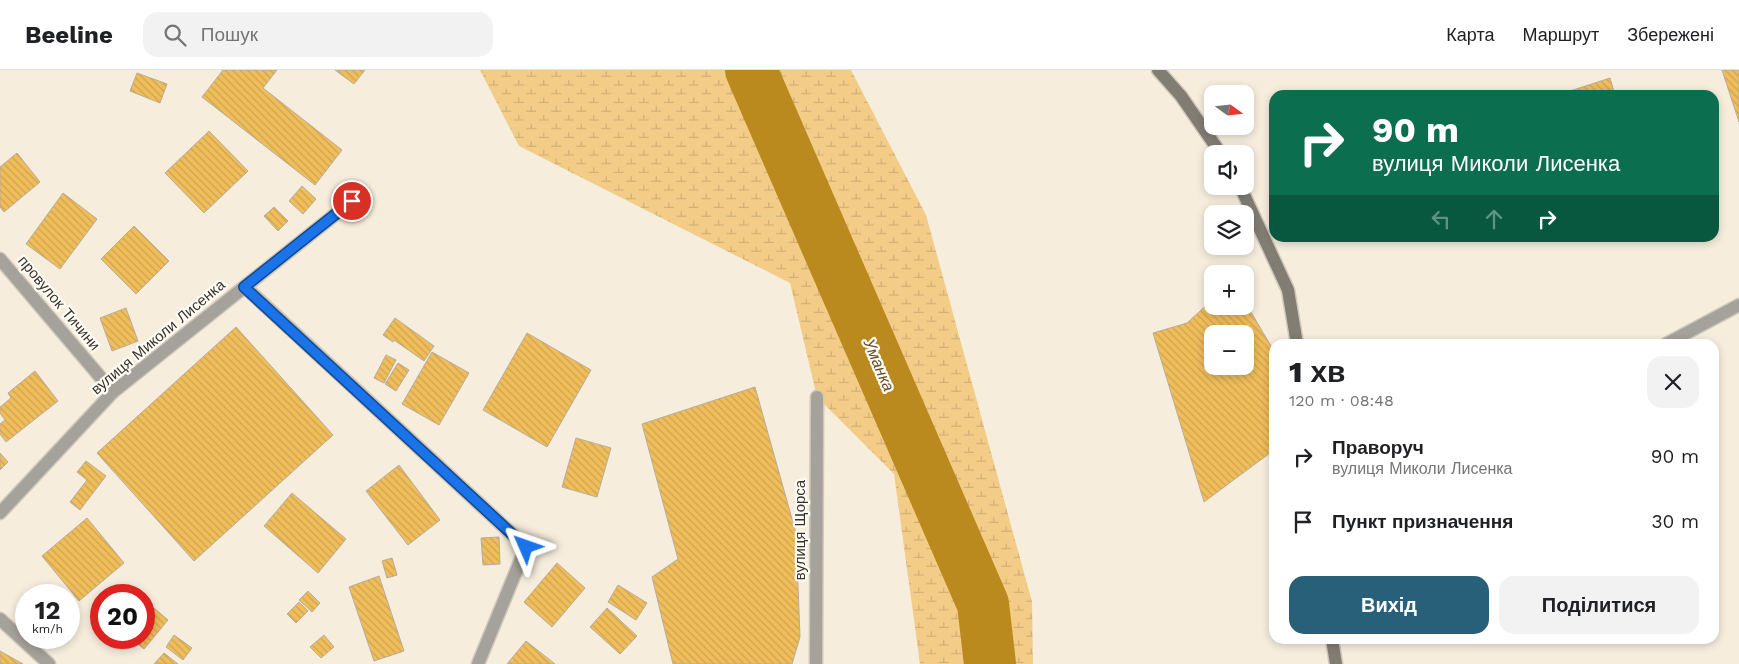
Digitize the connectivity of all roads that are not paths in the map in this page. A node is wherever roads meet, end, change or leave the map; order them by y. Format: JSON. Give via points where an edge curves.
{"nodes":[{"id":1,"x":1158,"y":70,"type":"edge"},
{"id":2,"x":1215,"y":145,"type":"edge"},
{"id":3,"x":1244,"y":195,"type":"edge"},
{"id":4,"x":352,"y":201,"type":"dead end"},
{"id":5,"x":0,"y":259,"type":"edge"},
{"id":6,"x":244,"y":287,"type":"junction"},
{"id":7,"x":1739,"y":305,"type":"edge"},
{"id":8,"x":1296,"y":339,"type":"edge"},
{"id":9,"x":1675,"y":339,"type":"edge"},
{"id":10,"x":113,"y":392,"type":"junction"},
{"id":11,"x":817,"y":397,"type":"dead end"},
{"id":12,"x":0,"y":513,"type":"edge"},
{"id":13,"x":0,"y":619,"type":"edge"},
{"id":14,"x":1333,"y":644,"type":"edge"},
{"id":15,"x":49,"y":664,"type":"edge"},
{"id":16,"x":478,"y":664,"type":"edge"},
{"id":17,"x":816,"y":664,"type":"edge"},
{"id":18,"x":1336,"y":664,"type":"edge"}],
"edges":[{"from":1,"to":2,"type":"main road"},
{"from":3,"to":8,"type":"main road","via":[[1288,290]]},
{"from":4,"to":6,"type":"street","name":"вулиця Миколи Лисенка"},
{"from":5,"to":10,"type":"street","name":"провулок Тичини"},
{"from":6,"to":10,"type":"street","name":"вулиця Миколи Лисенка"},
{"from":6,"to":16,"type":"street","via":[[526,547]]},
{"from":7,"to":9,"type":"street"},
{"from":10,"to":12,"type":"street","name":"вулиця Миколи Лисенка"},
{"from":11,"to":17,"type":"street","name":"вулиця Щорса"},
{"from":13,"to":15,"type":"street"},
{"from":14,"to":18,"type":"main road"}]}
